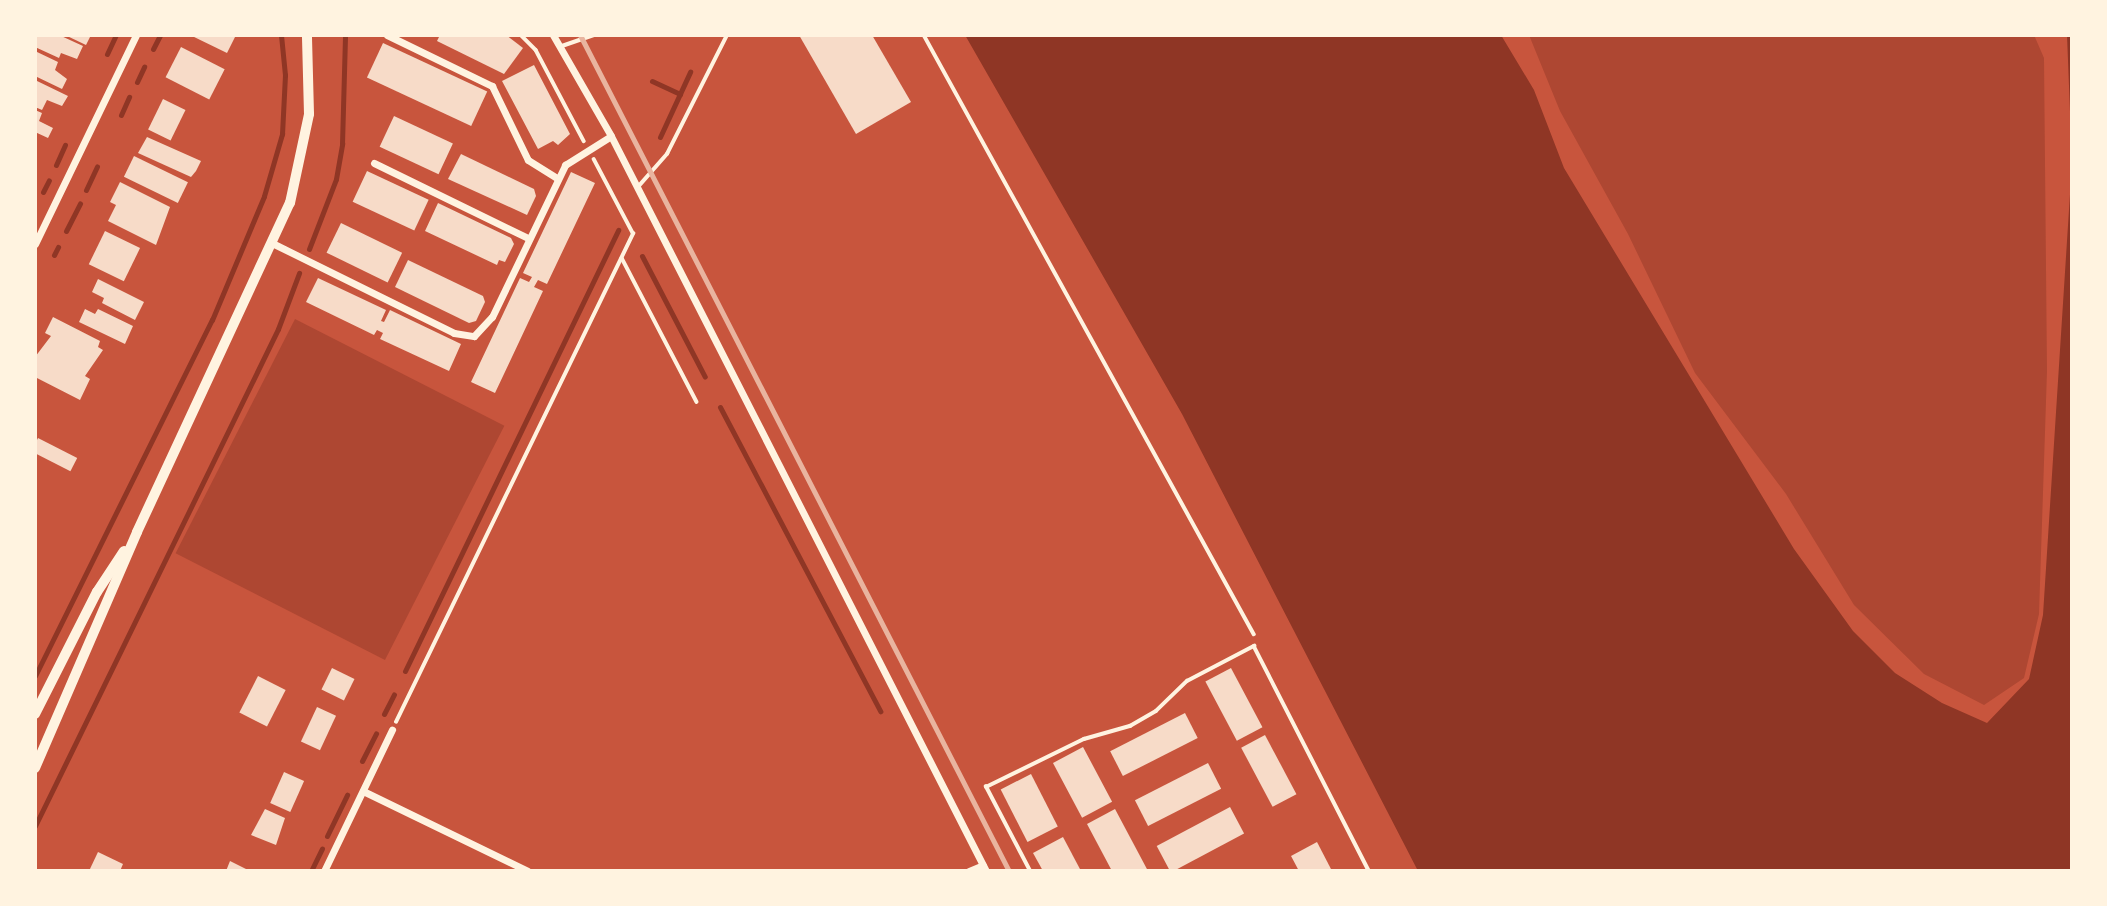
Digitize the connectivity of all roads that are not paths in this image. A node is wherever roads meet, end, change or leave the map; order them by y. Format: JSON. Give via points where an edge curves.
{"nodes":[{"id":1,"x":136,"y":35,"type":"edge"},
{"id":2,"x":307,"y":35,"type":"edge"},
{"id":3,"x":387,"y":35,"type":"edge"},
{"id":4,"x":553,"y":35,"type":"edge"},
{"id":5,"x":594,"y":35,"type":"edge"},
{"id":6,"x":727,"y":35,"type":"edge"},
{"id":7,"x":562,"y":46,"type":"junction"},
{"id":8,"x":611,"y":136,"type":"junction"},
{"id":9,"x":374,"y":163,"type":"dead end"},
{"id":10,"x":557,"y":178,"type":"junction"},
{"id":11,"x":638,"y":187,"type":"junction"},
{"id":12,"x":528,"y":238,"type":"junction"},
{"id":13,"x":272,"y":243,"type":"junction"},
{"id":14,"x":35,"y":244,"type":"edge"},
{"id":15,"x":137,"y":532,"type":"junction"},
{"id":16,"x":35,"y":714,"type":"edge"},
{"id":17,"x":392,"y":730,"type":"road end"},
{"id":18,"x":35,"y":768,"type":"edge"},
{"id":19,"x":363,"y":791,"type":"junction"},
{"id":20,"x":984,"y":868,"type":"edge"},
{"id":21,"x":324,"y":871,"type":"edge"},
{"id":22,"x":528,"y":871,"type":"edge"},
{"id":23,"x":969,"y":871,"type":"edge"}],
"edges":[{"from":1,"to":14,"type":"street"},
{"from":2,"to":13,"type":"main road","via":[[307,138],[290,203]]},
{"from":3,"to":10,"type":"street","via":[[492,86],[528,160]]},
{"from":4,"to":7,"type":"street"},
{"from":5,"to":7,"type":"lane"},
{"from":6,"to":11,"type":"lane","via":[[667,154]]},
{"from":7,"to":8,"type":"street"},
{"from":8,"to":10,"type":"street","via":[[565,165]]},
{"from":8,"to":11,"type":"street"},
{"from":9,"to":12,"type":"street"},
{"from":10,"to":12,"type":"street"},
{"from":11,"to":20,"type":"street"},
{"from":12,"to":13,"type":"street","via":[[484,330],[466,337]]},
{"from":13,"to":15,"type":"main road"},
{"from":15,"to":16,"type":"main road","via":[[97,592]]},
{"from":15,"to":18,"type":"main road"},
{"from":17,"to":19,"type":"street"},
{"from":19,"to":21,"type":"street"},
{"from":19,"to":22,"type":"street"},
{"from":20,"to":23,"type":"street"}]}
